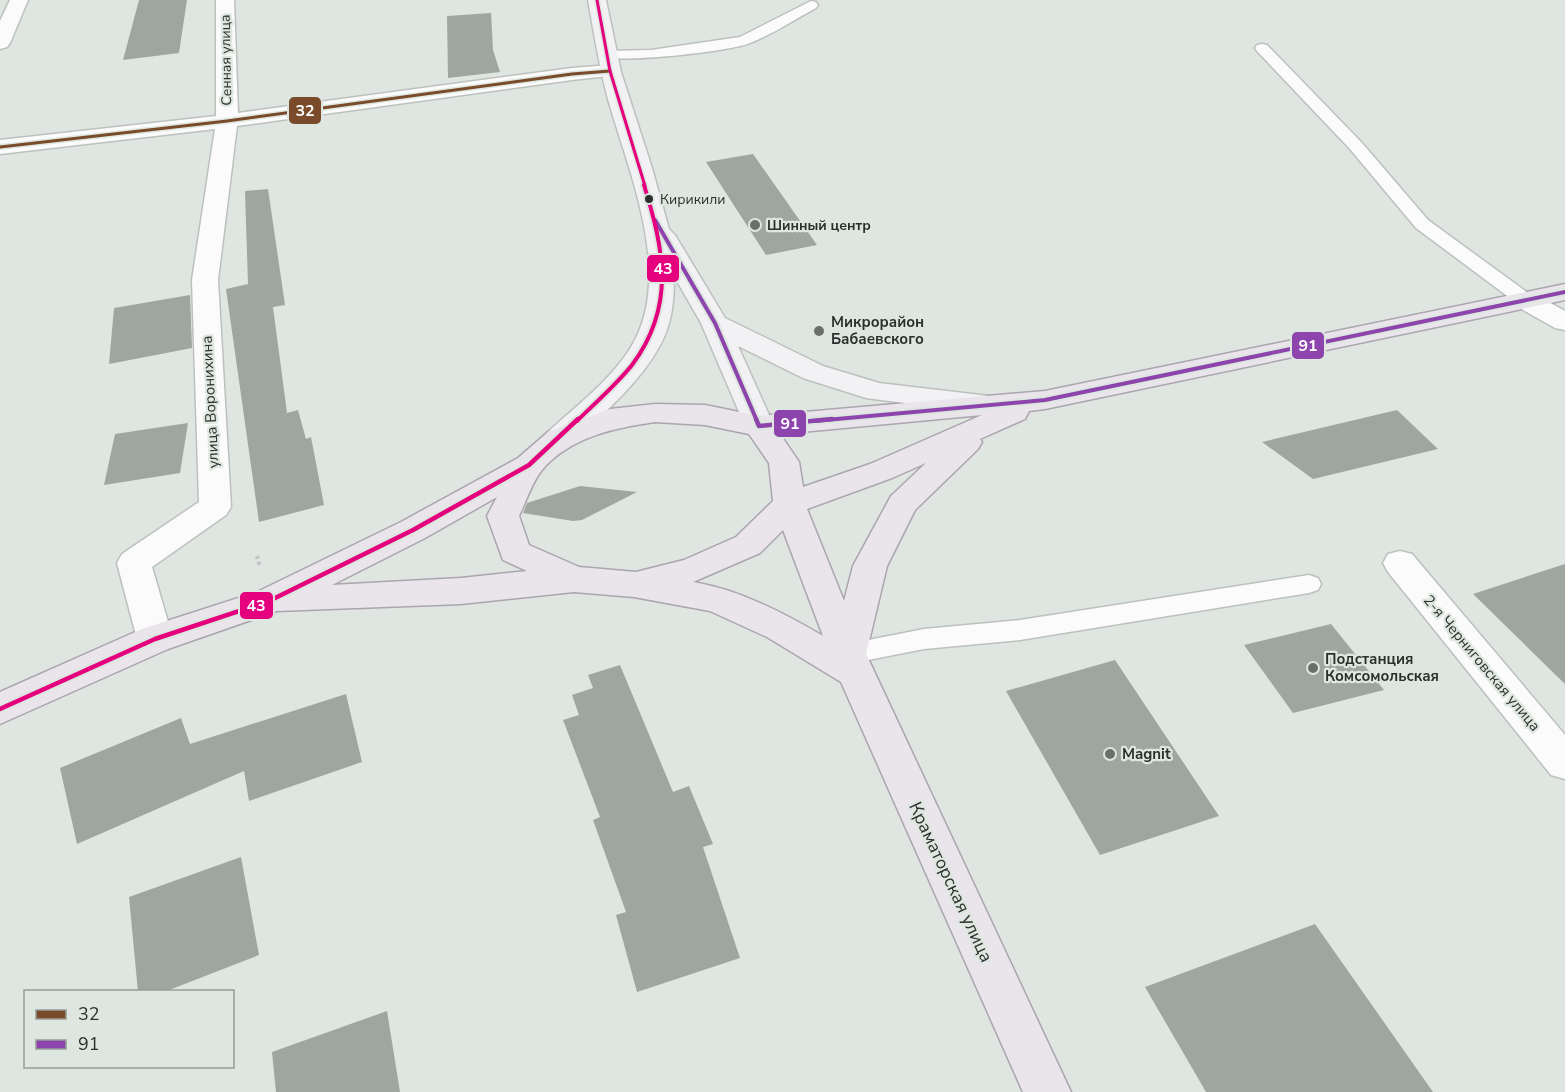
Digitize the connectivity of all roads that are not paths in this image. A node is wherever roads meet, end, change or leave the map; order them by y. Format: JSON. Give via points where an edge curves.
{"nodes":[{"id":1,"x":19,"y":0,"type":"edge"},
{"id":2,"x":225,"y":0,"type":"edge"},
{"id":3,"x":597,"y":0,"type":"edge"},
{"id":4,"x":812,"y":5,"type":"dead end"},
{"id":5,"x":0,"y":43,"type":"edge"},
{"id":6,"x":1262,"y":48,"type":"dead end"},
{"id":7,"x":609,"y":63,"type":"junction"},
{"id":8,"x":227,"y":121,"type":"junction"},
{"id":9,"x":0,"y":147,"type":"edge"},
{"id":10,"x":655,"y":220,"type":"junction"},
{"id":11,"x":1565,"y":292,"type":"edge"},
{"id":12,"x":1525,"y":300,"type":"junction"},
{"id":13,"x":1565,"y":322,"type":"edge"},
{"id":14,"x":715,"y":323,"type":"junction"},
{"id":15,"x":988,"y":415,"type":"junction"},
{"id":16,"x":759,"y":426,"type":"junction"},
{"id":17,"x":559,"y":439,"type":"junction"},
{"id":18,"x":529,"y":465,"type":"junction"},
{"id":19,"x":789,"y":504,"type":"junction"},
{"id":20,"x":1400,"y":563,"type":"dead end"},
{"id":21,"x":574,"y":579,"type":"junction"},
{"id":22,"x":634,"y":584,"type":"junction"},
{"id":23,"x":1309,"y":584,"type":"dead end"},
{"id":24,"x":268,"y":601,"type":"junction"},
{"id":25,"x":155,"y":639,"type":"junction"},
{"id":26,"x":851,"y":663,"type":"junction"},
{"id":27,"x":0,"y":709,"type":"edge"},
{"id":28,"x":1565,"y":763,"type":"edge"},
{"id":29,"x":1047,"y":1092,"type":"edge"}],
"edges":[{"from":1,"to":5,"type":"street"},
{"from":2,"to":8,"type":"street","name":"Сенная улица"},
{"from":3,"to":7,"type":"main road"},
{"from":4,"to":7,"type":"lane","via":[[744,41]]},
{"from":6,"to":12,"type":"lane","via":[[1356,146],[1422,224]]},
{"from":7,"to":8,"type":"street","via":[[572,74]]},
{"from":7,"to":10,"type":"main road"},
{"from":8,"to":9,"type":"street"},
{"from":8,"to":25,"type":"street","name":"улица Воронихина","via":[[205,280],[215,507],[134,562]]},
{"from":10,"to":14,"type":"main road"},
{"from":10,"to":17,"type":"main road","via":[[663,268],[661,302],[652,334],[631,366]]},
{"from":11,"to":12,"type":"main road"},
{"from":12,"to":13,"type":"street"},
{"from":12,"to":15,"type":"main road"},
{"from":14,"to":15,"type":"main road","via":[[813,372],[876,392]]},
{"from":14,"to":16,"type":"main road"},
{"from":15,"to":16,"type":"main road"},
{"from":15,"to":19,"type":"main road","via":[[881,471]]},
{"from":15,"to":26,"type":"main road","via":[[902,504],[870,566]]},
{"from":16,"to":17,"type":"main road","via":[[705,415],[655,413],[610,418]]},
{"from":16,"to":19,"type":"main road","name":"Краматорская улица","via":[[784,462]]},
{"from":17,"to":18,"type":"main road"},
{"from":18,"to":21,"type":"main road","via":[[503,516],[515,552]]},
{"from":18,"to":24,"type":"main road","via":[[413,530]]},
{"from":19,"to":22,"type":"main road","via":[[748,545],[692,570]]},
{"from":19,"to":26,"type":"main road","name":"Краматорская улица"},
{"from":20,"to":28,"type":"street","name":"2-я Черниговская улица"},
{"from":21,"to":22,"type":"main road"},
{"from":21,"to":24,"type":"main road","via":[[461,591]]},
{"from":22,"to":26,"type":"main road","via":[[716,599]]},
{"from":23,"to":26,"type":"lane","via":[[1020,630],[924,639]]},
{"from":24,"to":25,"type":"main road"},
{"from":25,"to":27,"type":"main road"},
{"from":26,"to":29,"type":"main road","name":"Краматорская улица"}]}
